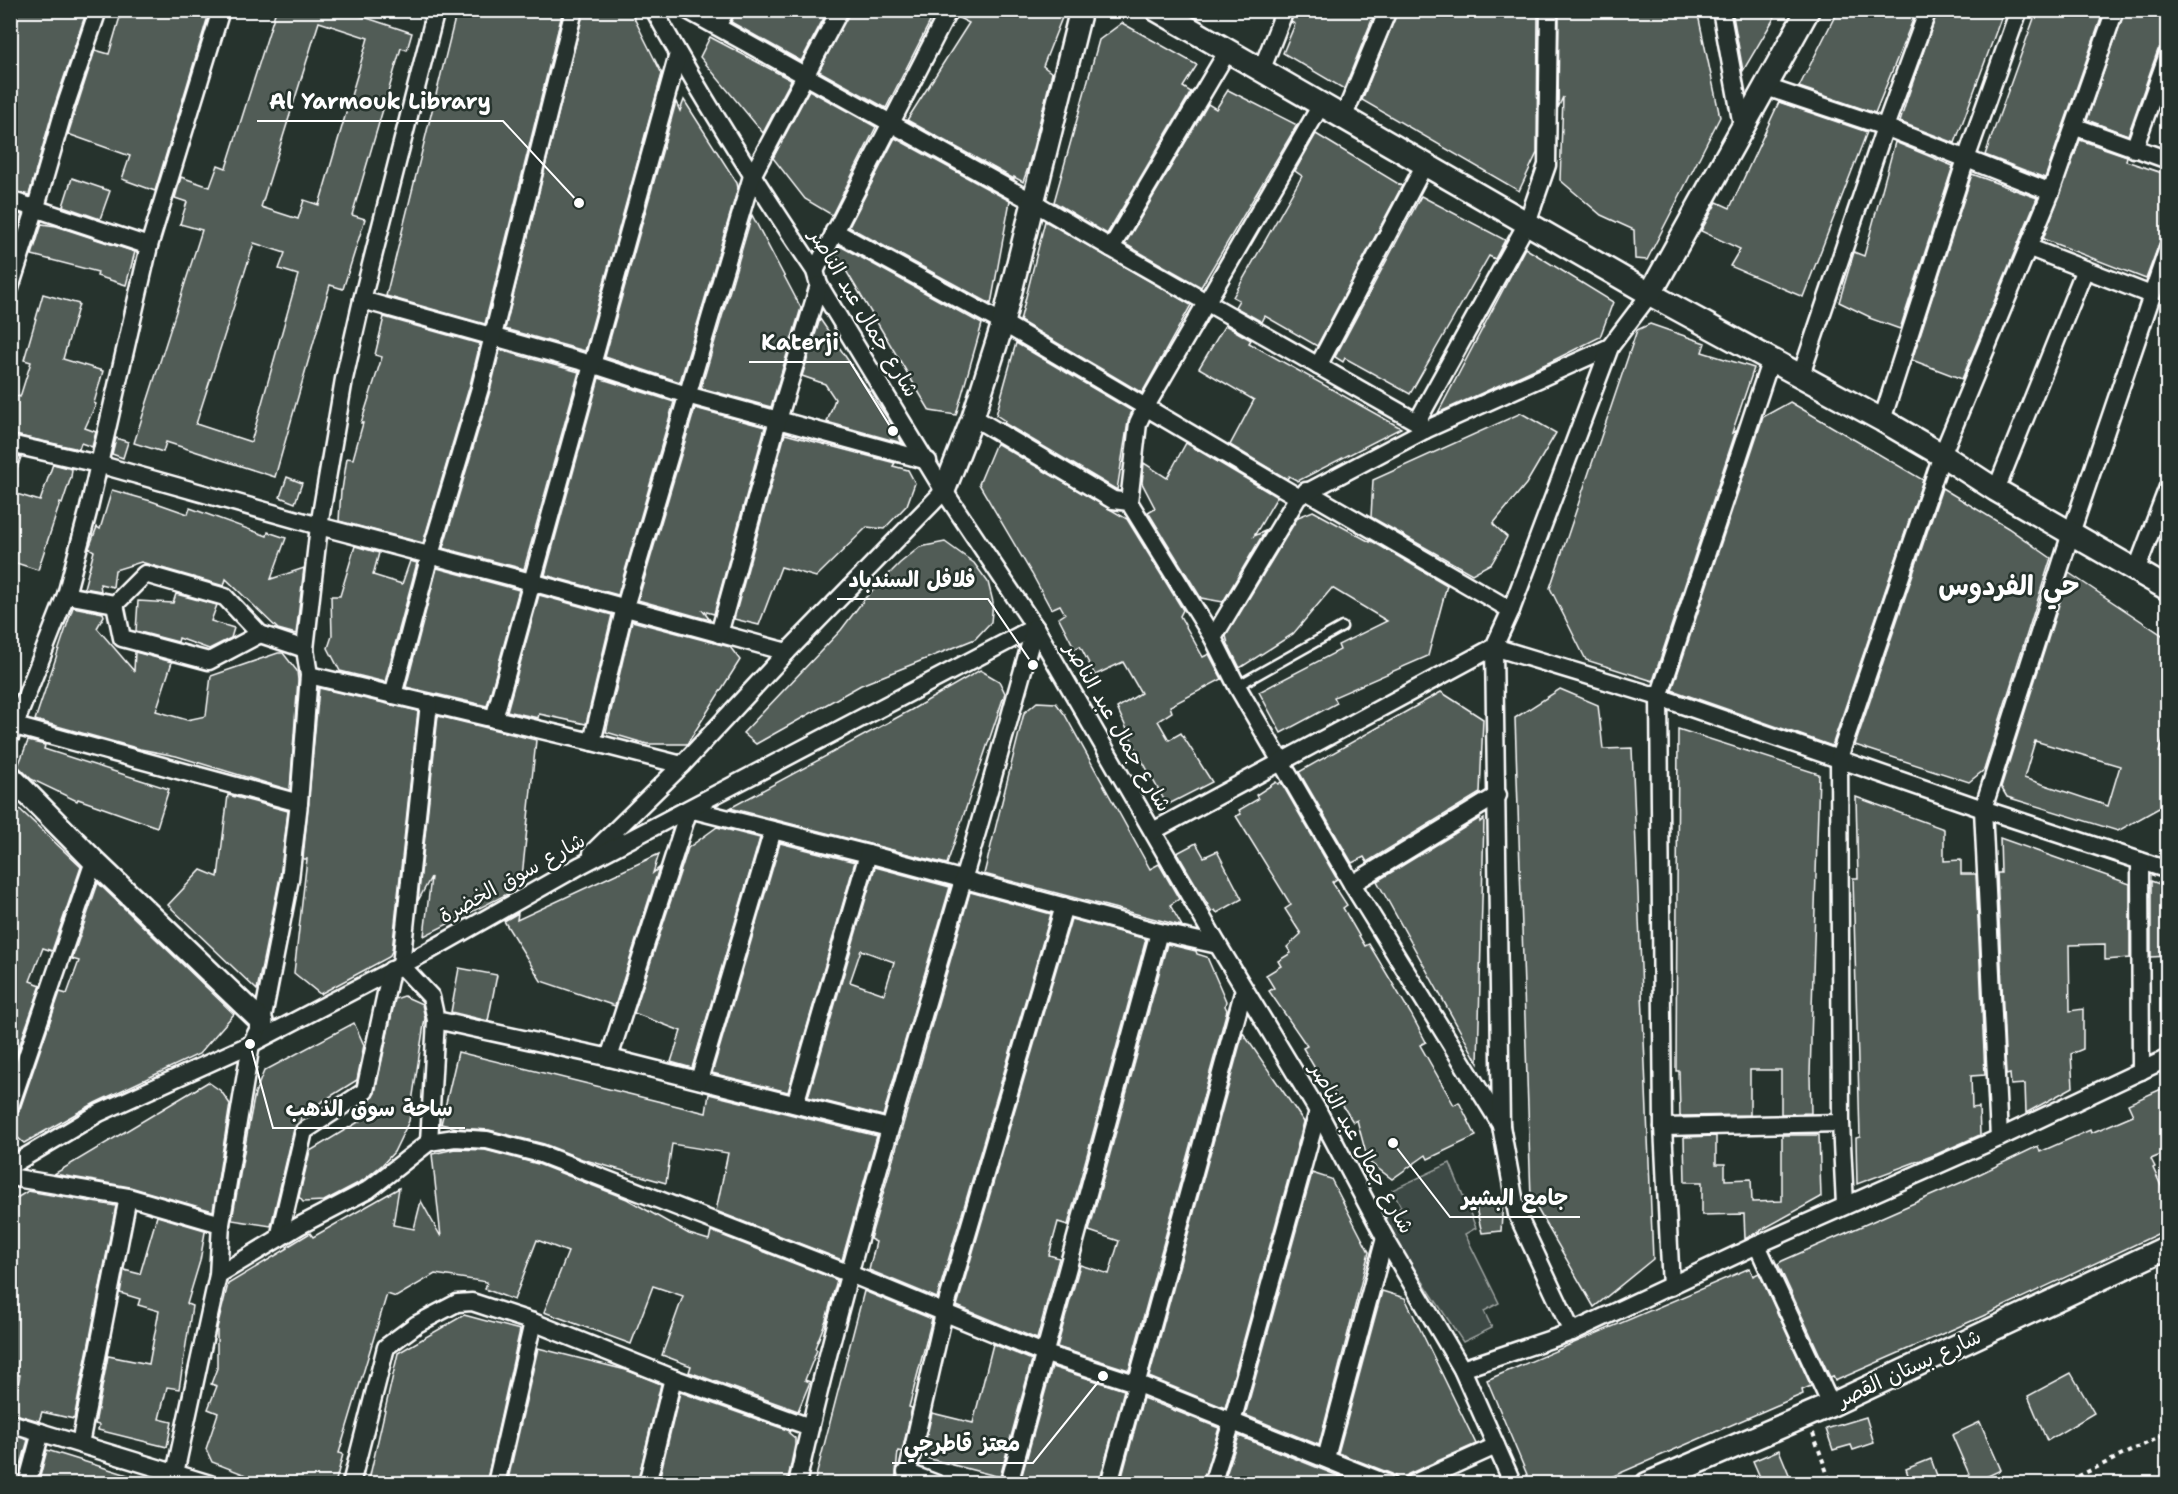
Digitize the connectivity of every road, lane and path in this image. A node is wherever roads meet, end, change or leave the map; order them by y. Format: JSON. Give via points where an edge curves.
{"nodes":[{"id":1,"x":98,"y":10,"type":"edge"},
{"id":2,"x":221,"y":10,"type":"edge"},
{"id":3,"x":436,"y":10,"type":"edge"},
{"id":4,"x":574,"y":10,"type":"edge"},
{"id":5,"x":654,"y":10,"type":"edge"},
{"id":6,"x":687,"y":10,"type":"edge"},
{"id":7,"x":726,"y":10,"type":"edge"},
{"id":8,"x":840,"y":10,"type":"edge"},
{"id":9,"x":949,"y":10,"type":"edge"},
{"id":10,"x":1081,"y":10,"type":"edge"},
{"id":11,"x":1157,"y":10,"type":"edge"},
{"id":12,"x":1285,"y":10,"type":"edge"},
{"id":13,"x":1388,"y":10,"type":"edge"},
{"id":14,"x":1549,"y":10,"type":"edge"},
{"id":15,"x":1720,"y":10,"type":"edge"},
{"id":16,"x":1808,"y":10,"type":"edge"},
{"id":17,"x":1928,"y":10,"type":"edge"},
{"id":18,"x":2019,"y":10,"type":"edge"},
{"id":19,"x":2115,"y":10,"type":"edge"},
{"id":20,"x":717,"y":26,"type":"junction"},
{"id":21,"x":1227,"y":52,"type":"junction"},
{"id":22,"x":678,"y":54,"type":"junction"},
{"id":23,"x":2168,"y":54,"type":"edge"},
{"id":24,"x":1261,"y":71,"type":"junction"},
{"id":25,"x":807,"y":76,"type":"junction"},
{"id":26,"x":1766,"y":87,"type":"junction"},
{"id":27,"x":1320,"y":105,"type":"junction"},
{"id":28,"x":1344,"y":116,"type":"junction"},
{"id":29,"x":891,"y":124,"type":"junction"},
{"id":30,"x":1885,"y":127,"type":"junction"},
{"id":31,"x":2076,"y":128,"type":"junction"},
{"id":32,"x":1743,"y":130,"type":"junction"},
{"id":33,"x":2134,"y":149,"type":"junction"},
{"id":34,"x":1966,"y":159,"type":"junction"},
{"id":35,"x":2168,"y":160,"type":"edge"},
{"id":36,"x":1425,"y":164,"type":"junction"},
{"id":37,"x":752,"y":176,"type":"junction"},
{"id":38,"x":2051,"y":192,"type":"junction"},
{"id":39,"x":10,"y":200,"type":"edge"},
{"id":40,"x":1033,"y":202,"type":"junction"},
{"id":41,"x":36,"y":207,"type":"junction"},
{"id":42,"x":1527,"y":223,"type":"junction"},
{"id":43,"x":834,"y":231,"type":"junction"},
{"id":44,"x":149,"y":246,"type":"junction"},
{"id":45,"x":1111,"y":248,"type":"junction"},
{"id":46,"x":2030,"y":248,"type":"junction"},
{"id":47,"x":2168,"y":248,"type":"edge"},
{"id":48,"x":2085,"y":269,"type":"junction"},
{"id":49,"x":817,"y":278,"type":"junction"},
{"id":50,"x":10,"y":288,"type":"edge"},
{"id":51,"x":1650,"y":294,"type":"junction"},
{"id":52,"x":2151,"y":295,"type":"junction"},
{"id":53,"x":362,"y":300,"type":"junction"},
{"id":54,"x":1208,"y":303,"type":"junction"},
{"id":55,"x":1003,"y":323,"type":"junction"},
{"id":56,"x":493,"y":337,"type":"junction"},
{"id":57,"x":1610,"y":346,"type":"junction"},
{"id":58,"x":1771,"y":359,"type":"junction"},
{"id":59,"x":591,"y":363,"type":"junction"},
{"id":60,"x":1318,"y":366,"type":"junction"},
{"id":61,"x":1801,"y":375,"type":"junction"},
{"id":62,"x":687,"y":395,"type":"junction"},
{"id":63,"x":1145,"y":408,"type":"junction"},
{"id":64,"x":973,"y":417,"type":"junction"},
{"id":65,"x":778,"y":420,"type":"junction"},
{"id":66,"x":1882,"y":420,"type":"junction"},
{"id":67,"x":1421,"y":426,"type":"junction"},
{"id":68,"x":10,"y":444,"type":"edge"},
{"id":69,"x":1942,"y":455,"type":"junction"},
{"id":70,"x":928,"y":461,"type":"junction"},
{"id":71,"x":98,"y":464,"type":"junction"},
{"id":72,"x":2168,"y":487,"type":"edge"},
{"id":73,"x":1996,"y":490,"type":"junction"},
{"id":74,"x":944,"y":491,"type":"junction"},
{"id":75,"x":1302,"y":494,"type":"junction"},
{"id":76,"x":1129,"y":502,"type":"junction"},
{"id":77,"x":319,"y":526,"type":"junction"},
{"id":78,"x":2071,"y":533,"type":"junction"},
{"id":79,"x":430,"y":555,"type":"junction"},
{"id":80,"x":2136,"y":571,"type":"junction"},
{"id":81,"x":531,"y":582,"type":"junction"},
{"id":82,"x":2168,"y":589,"type":"edge"},
{"id":83,"x":66,"y":595,"type":"junction"},
{"id":84,"x":115,"y":604,"type":"junction"},
{"id":85,"x":625,"y":607,"type":"junction"},
{"id":86,"x":1511,"y":610,"type":"junction"},
{"id":87,"x":1035,"y":627,"type":"junction"},
{"id":88,"x":1342,"y":627,"type":"dead end"},
{"id":89,"x":260,"y":634,"type":"junction"},
{"id":90,"x":719,"y":634,"type":"junction"},
{"id":91,"x":1213,"y":638,"type":"junction"},
{"id":92,"x":1494,"y":647,"type":"junction"},
{"id":93,"x":305,"y":649,"type":"junction"},
{"id":94,"x":787,"y":652,"type":"junction"},
{"id":95,"x":309,"y":675,"type":"junction"},
{"id":96,"x":1238,"y":686,"type":"junction"},
{"id":97,"x":393,"y":695,"type":"junction"},
{"id":98,"x":1659,"y":697,"type":"junction"},
{"id":99,"x":429,"y":704,"type":"junction"},
{"id":100,"x":494,"y":719,"type":"junction"},
{"id":101,"x":13,"y":731,"type":"edge"},
{"id":102,"x":592,"y":742,"type":"junction"},
{"id":103,"x":1839,"y":758,"type":"junction"},
{"id":104,"x":1283,"y":762,"type":"junction"},
{"id":105,"x":682,"y":765,"type":"junction"},
{"id":106,"x":10,"y":776,"type":"edge"},
{"id":107,"x":1498,"y":795,"type":"junction"},
{"id":108,"x":299,"y":803,"type":"junction"},
{"id":109,"x":689,"y":809,"type":"junction"},
{"id":110,"x":1983,"y":809,"type":"junction"},
{"id":111,"x":773,"y":830,"type":"junction"},
{"id":112,"x":1153,"y":831,"type":"junction"},
{"id":113,"x":868,"y":854,"type":"junction"},
{"id":114,"x":94,"y":861,"type":"junction"},
{"id":115,"x":2140,"y":861,"type":"junction"},
{"id":116,"x":581,"y":865,"type":"junction"},
{"id":117,"x":2168,"y":870,"type":"edge"},
{"id":118,"x":963,"y":879,"type":"junction"},
{"id":119,"x":1352,"y":884,"type":"junction"},
{"id":120,"x":1064,"y":906,"type":"junction"},
{"id":121,"x":1159,"y":932,"type":"junction"},
{"id":122,"x":1218,"y":945,"type":"junction"},
{"id":123,"x":396,"y":968,"type":"junction"},
{"id":124,"x":1245,"y":989,"type":"junction"},
{"id":125,"x":435,"y":1020,"type":"junction"},
{"id":126,"x":262,"y":1022,"type":"junction"},
{"id":127,"x":251,"y":1044,"type":"junction"},
{"id":128,"x":609,"y":1058,"type":"junction"},
{"id":129,"x":2168,"y":1058,"type":"edge"},
{"id":130,"x":2141,"y":1071,"type":"junction"},
{"id":131,"x":699,"y":1080,"type":"junction"},
{"id":132,"x":795,"y":1104,"type":"junction"},
{"id":133,"x":10,"y":1106,"type":"edge"},
{"id":134,"x":1318,"y":1111,"type":"junction"},
{"id":135,"x":1840,"y":1123,"type":"junction"},
{"id":136,"x":1501,"y":1126,"type":"junction"},
{"id":137,"x":1663,"y":1126,"type":"junction"},
{"id":138,"x":889,"y":1128,"type":"junction"},
{"id":139,"x":1998,"y":1138,"type":"junction"},
{"id":140,"x":429,"y":1142,"type":"junction"},
{"id":141,"x":10,"y":1166,"type":"edge"},
{"id":142,"x":10,"y":1177,"type":"edge"},
{"id":143,"x":128,"y":1197,"type":"junction"},
{"id":144,"x":1845,"y":1205,"type":"junction"},
{"id":145,"x":221,"y":1224,"type":"junction"},
{"id":146,"x":279,"y":1238,"type":"junction"},
{"id":147,"x":1385,"y":1238,"type":"junction"},
{"id":148,"x":1757,"y":1245,"type":"junction"},
{"id":149,"x":2168,"y":1247,"type":"edge"},
{"id":150,"x":850,"y":1274,"type":"junction"},
{"id":151,"x":218,"y":1275,"type":"junction"},
{"id":152,"x":1671,"y":1287,"type":"junction"},
{"id":153,"x":944,"y":1313,"type":"junction"},
{"id":154,"x":533,"y":1322,"type":"junction"},
{"id":155,"x":1572,"y":1332,"type":"junction"},
{"id":156,"x":1043,"y":1353,"type":"junction"},
{"id":157,"x":1462,"y":1369,"type":"junction"},
{"id":158,"x":673,"y":1378,"type":"junction"},
{"id":159,"x":1138,"y":1384,"type":"junction"},
{"id":160,"x":1830,"y":1405,"type":"junction"},
{"id":161,"x":1806,"y":1415,"type":"junction"},
{"id":162,"x":1232,"y":1422,"type":"junction"},
{"id":163,"x":10,"y":1423,"type":"edge"},
{"id":164,"x":810,"y":1427,"type":"junction"},
{"id":165,"x":41,"y":1432,"type":"junction"},
{"id":166,"x":2168,"y":1433,"type":"edge"},
{"id":167,"x":80,"y":1444,"type":"junction"},
{"id":168,"x":1496,"y":1446,"type":"junction"},
{"id":169,"x":1326,"y":1458,"type":"junction"},
{"id":170,"x":175,"y":1473,"type":"junction"},
{"id":171,"x":906,"y":1478,"type":"edge"},
{"id":172,"x":2072,"y":1481,"type":"edge"},
{"id":173,"x":27,"y":1484,"type":"edge"},
{"id":174,"x":210,"y":1484,"type":"edge"},
{"id":175,"x":351,"y":1484,"type":"edge"},
{"id":176,"x":496,"y":1484,"type":"edge"},
{"id":177,"x":646,"y":1484,"type":"edge"},
{"id":178,"x":797,"y":1484,"type":"edge"},
{"id":179,"x":937,"y":1484,"type":"edge"},
{"id":180,"x":1009,"y":1484,"type":"edge"},
{"id":181,"x":1109,"y":1484,"type":"edge"},
{"id":182,"x":1212,"y":1484,"type":"edge"},
{"id":183,"x":1388,"y":1484,"type":"edge"},
{"id":184,"x":1412,"y":1484,"type":"edge"},
{"id":185,"x":1513,"y":1484,"type":"edge"},
{"id":186,"x":1647,"y":1484,"type":"edge"},
{"id":187,"x":1831,"y":1484,"type":"edge"},
{"id":188,"x":2062,"y":1484,"type":"edge"}],
"edges":[{"from":1,"to":41,"type":"street"},
{"from":2,"to":44,"type":"street"},
{"from":3,"to":53,"type":"street"},
{"from":4,"to":56,"type":"street"},
{"from":5,"to":22,"type":"street","name":"شارع جمال عبد الناصر"},
{"from":6,"to":20,"type":"street"},
{"from":7,"to":20,"type":"street"},
{"from":8,"to":25,"type":"street"},
{"from":9,"to":29,"type":"street"},
{"from":10,"to":40,"type":"street"},
{"from":11,"to":21,"type":"main road"},
{"from":12,"to":24,"type":"street"},
{"from":13,"to":28,"type":"street"},
{"from":14,"to":42,"type":"street","via":[[1547,165]]},
{"from":15,"to":32,"type":"street"},
{"from":16,"to":26,"type":"main road"},
{"from":17,"to":30,"type":"street"},
{"from":18,"to":34,"type":"street"},
{"from":19,"to":31,"type":"street"},
{"from":20,"to":25,"type":"street"},
{"from":21,"to":24,"type":"main road"},
{"from":21,"to":45,"type":"street"},
{"from":22,"to":37,"type":"street","name":"شارع جمال عبد الناصر"},
{"from":22,"to":59,"type":"street"},
{"from":23,"to":33,"type":"street"},
{"from":24,"to":27,"type":"main road"},
{"from":25,"to":29,"type":"street"},
{"from":25,"to":37,"type":"street"},
{"from":26,"to":30,"type":"street"},
{"from":26,"to":32,"type":"main road"},
{"from":27,"to":28,"type":"main road"},
{"from":27,"to":54,"type":"street"},
{"from":28,"to":36,"type":"main road"},
{"from":29,"to":40,"type":"street"},
{"from":29,"to":43,"type":"street"},
{"from":30,"to":34,"type":"street"},
{"from":30,"to":61,"type":"street"},
{"from":31,"to":33,"type":"street"},
{"from":31,"to":38,"type":"street"},
{"from":32,"to":51,"type":"main road"},
{"from":33,"to":35,"type":"street"},
{"from":34,"to":38,"type":"street"},
{"from":34,"to":66,"type":"street"},
{"from":36,"to":42,"type":"main road"},
{"from":36,"to":60,"type":"street"},
{"from":37,"to":49,"type":"street","name":"شارع جمال عبد الناصر"},
{"from":37,"to":62,"type":"street"},
{"from":38,"to":46,"type":"street"},
{"from":39,"to":41,"type":"street"},
{"from":40,"to":45,"type":"street"},
{"from":40,"to":55,"type":"street"},
{"from":41,"to":44,"type":"street"},
{"from":41,"to":50,"type":"street"},
{"from":42,"to":51,"type":"main road"},
{"from":42,"to":67,"type":"street"},
{"from":43,"to":49,"type":"street"},
{"from":43,"to":55,"type":"street"},
{"from":44,"to":71,"type":"street"},
{"from":45,"to":54,"type":"street"},
{"from":46,"to":48,"type":"street"},
{"from":46,"to":69,"type":"street"},
{"from":47,"to":52,"type":"street"},
{"from":48,"to":52,"type":"street"},
{"from":48,"to":73,"type":"street"},
{"from":49,"to":65,"type":"street"},
{"from":49,"to":70,"type":"street","name":"شارع جمال عبد الناصر"},
{"from":51,"to":57,"type":"street"},
{"from":51,"to":58,"type":"main road"},
{"from":52,"to":78,"type":"street"},
{"from":53,"to":56,"type":"street"},
{"from":53,"to":77,"type":"street"},
{"from":54,"to":60,"type":"street"},
{"from":54,"to":63,"type":"street"},
{"from":55,"to":63,"type":"street"},
{"from":55,"to":64,"type":"street"},
{"from":56,"to":59,"type":"street"},
{"from":56,"to":79,"type":"street"},
{"from":57,"to":67,"type":"street"},
{"from":57,"to":86,"type":"street"},
{"from":58,"to":61,"type":"main road"},
{"from":58,"to":98,"type":"street"},
{"from":59,"to":62,"type":"street"},
{"from":59,"to":81,"type":"street"},
{"from":60,"to":67,"type":"street"},
{"from":61,"to":66,"type":"main road"},
{"from":62,"to":65,"type":"street"},
{"from":62,"to":85,"type":"street"},
{"from":63,"to":75,"type":"street"},
{"from":63,"to":76,"type":"street","via":[[1138,423]]},
{"from":64,"to":74,"type":"street"},
{"from":64,"to":76,"type":"street","via":[[1113,500]]},
{"from":65,"to":70,"type":"street"},
{"from":65,"to":90,"type":"street"},
{"from":66,"to":69,"type":"main road"},
{"from":67,"to":75,"type":"street"},
{"from":68,"to":71,"type":"street"},
{"from":69,"to":73,"type":"main road"},
{"from":69,"to":103,"type":"street"},
{"from":70,"to":74,"type":"street","name":"شارع جمال عبد الناصر"},
{"from":71,"to":77,"type":"street"},
{"from":71,"to":83,"type":"street"},
{"from":72,"to":80,"type":"street"},
{"from":73,"to":78,"type":"main road"},
{"from":74,"to":87,"type":"street","name":"شارع جمال عبد الناصر"},
{"from":74,"to":94,"type":"street"},
{"from":75,"to":86,"type":"street"},
{"from":75,"to":91,"type":"street"},
{"from":76,"to":91,"type":"street"},
{"from":77,"to":79,"type":"street"},
{"from":77,"to":93,"type":"street"},
{"from":78,"to":80,"type":"main road"},
{"from":78,"to":110,"type":"street"},
{"from":79,"to":81,"type":"street"},
{"from":79,"to":97,"type":"street"},
{"from":80,"to":82,"type":"main road"},
{"from":81,"to":85,"type":"street"},
{"from":81,"to":100,"type":"street"},
{"from":83,"to":84,"type":"street"},
{"from":83,"to":101,"type":"street"},
{"from":84,"to":89,"type":"street","via":[[145,574],[225,597]]},
{"from":84,"to":89,"type":"street","via":[[122,638],[209,661]]},
{"from":85,"to":90,"type":"street"},
{"from":85,"to":102,"type":"street"},
{"from":86,"to":92,"type":"street"},
{"from":87,"to":109,"type":"street","name":"شارع سوق الخضرة"},
{"from":87,"to":112,"type":"street","name":"شارع جمال عبد الناصر"},
{"from":87,"to":118,"type":"street"},
{"from":88,"to":96,"type":"lane"},
{"from":89,"to":93,"type":"street"},
{"from":90,"to":94,"type":"street"},
{"from":91,"to":96,"type":"street"},
{"from":92,"to":98,"type":"street"},
{"from":92,"to":104,"type":"street"},
{"from":92,"to":107,"type":"street"},
{"from":93,"to":95,"type":"street"},
{"from":94,"to":105,"type":"street"},
{"from":95,"to":97,"type":"street"},
{"from":95,"to":108,"type":"street"},
{"from":96,"to":104,"type":"street"},
{"from":97,"to":99,"type":"street"},
{"from":98,"to":103,"type":"street"},
{"from":98,"to":137,"type":"street"},
{"from":99,"to":100,"type":"street"},
{"from":99,"to":123,"type":"street"},
{"from":100,"to":102,"type":"street"},
{"from":101,"to":108,"type":"street"},
{"from":102,"to":105,"type":"street"},
{"from":103,"to":110,"type":"street"},
{"from":103,"to":135,"type":"street"},
{"from":104,"to":112,"type":"street"},
{"from":104,"to":119,"type":"street"},
{"from":105,"to":116,"type":"street"},
{"from":106,"to":114,"type":"street"},
{"from":107,"to":119,"type":"street"},
{"from":107,"to":136,"type":"street"},
{"from":108,"to":126,"type":"street","via":[[290,879]]},
{"from":109,"to":111,"type":"street"},
{"from":109,"to":116,"type":"street","name":"شارع سوق الخضرة"},
{"from":109,"to":128,"type":"street"},
{"from":110,"to":115,"type":"street"},
{"from":110,"to":139,"type":"street"},
{"from":111,"to":113,"type":"street"},
{"from":111,"to":131,"type":"street"},
{"from":112,"to":122,"type":"street","name":"شارع جمال عبد الناصر"},
{"from":113,"to":118,"type":"street"},
{"from":113,"to":132,"type":"street"},
{"from":114,"to":126,"type":"street"},
{"from":114,"to":133,"type":"street"},
{"from":115,"to":117,"type":"street"},
{"from":115,"to":130,"type":"street"},
{"from":116,"to":123,"type":"street","name":"شارع سوق الخضرة"},
{"from":118,"to":120,"type":"street"},
{"from":118,"to":138,"type":"street"},
{"from":119,"to":136,"type":"street"},
{"from":120,"to":121,"type":"street"},
{"from":120,"to":153,"type":"street"},
{"from":121,"to":122,"type":"street"},
{"from":121,"to":156,"type":"street"},
{"from":122,"to":124,"type":"street","name":"شارع جمال عبد الناصر"},
{"from":123,"to":125,"type":"street","via":[[430,997]]},
{"from":123,"to":127,"type":"street","name":"شارع سوق الخضرة"},
{"from":123,"to":146,"type":"street","via":[[365,1092],[304,1131]]},
{"from":124,"to":134,"type":"street","name":"شارع جمال عبد الناصر"},
{"from":124,"to":159,"type":"street"},
{"from":125,"to":128,"type":"street"},
{"from":125,"to":140,"type":"street"},
{"from":126,"to":127,"type":"street"},
{"from":127,"to":141,"type":"street","name":"شارع سوق الخضرة","via":[[99,1113]]},
{"from":127,"to":145,"type":"street"},
{"from":128,"to":131,"type":"street"},
{"from":129,"to":130,"type":"street"},
{"from":130,"to":139,"type":"street"},
{"from":131,"to":132,"type":"street"},
{"from":132,"to":138,"type":"street"},
{"from":134,"to":147,"type":"street","name":"شارع جمال عبد الناصر"},
{"from":134,"to":162,"type":"street"},
{"from":135,"to":137,"type":"street"},
{"from":135,"to":144,"type":"street"},
{"from":136,"to":155,"type":"street","via":[[1517,1214]]},
{"from":137,"to":152,"type":"street"},
{"from":138,"to":150,"type":"street"},
{"from":139,"to":144,"type":"street"},
{"from":140,"to":146,"type":"street","via":[[368,1190]]},
{"from":140,"to":150,"type":"street","via":[[455,1138],[487,1140],[541,1154]]},
{"from":142,"to":143,"type":"street"},
{"from":143,"to":145,"type":"street"},
{"from":143,"to":167,"type":"street"},
{"from":144,"to":148,"type":"street"},
{"from":145,"to":151,"type":"street"},
{"from":146,"to":151,"type":"street"},
{"from":147,"to":157,"type":"street","name":"شارع جمال عبد الناصر"},
{"from":147,"to":169,"type":"street"},
{"from":148,"to":152,"type":"street"},
{"from":148,"to":160,"type":"street"},
{"from":149,"to":160,"type":"main road","name":"شارع بستان القصر"},
{"from":150,"to":153,"type":"street"},
{"from":150,"to":164,"type":"street"},
{"from":151,"to":170,"type":"street"},
{"from":152,"to":155,"type":"street"},
{"from":153,"to":156,"type":"street"},
{"from":153,"to":171,"type":"street"},
{"from":154,"to":158,"type":"street"},
{"from":154,"to":175,"type":"street","via":[[472,1302],[457,1303],[417,1324],[386,1347]]},
{"from":154,"to":176,"type":"street"},
{"from":155,"to":157,"type":"street"},
{"from":156,"to":159,"type":"street"},
{"from":156,"to":180,"type":"street"},
{"from":157,"to":168,"type":"street","name":"شارع جمال عبد الناصر"},
{"from":158,"to":164,"type":"street"},
{"from":158,"to":177,"type":"street"},
{"from":159,"to":162,"type":"street"},
{"from":159,"to":181,"type":"street"},
{"from":160,"to":161,"type":"main road","name":"شارع بستان القصر"},
{"from":161,"to":186,"type":"main road","name":"شارع بستان القصر"},
{"from":161,"to":187,"type":"path"},
{"from":162,"to":169,"type":"street"},
{"from":162,"to":182,"type":"street"},
{"from":163,"to":165,"type":"street"},
{"from":164,"to":178,"type":"street"},
{"from":165,"to":167,"type":"street"},
{"from":165,"to":173,"type":"street"},
{"from":166,"to":172,"type":"path"},
{"from":167,"to":170,"type":"street"},
{"from":168,"to":184,"type":"street"},
{"from":168,"to":185,"type":"street","name":"شارع جمال عبد الناصر"},
{"from":169,"to":183,"type":"street"},
{"from":170,"to":174,"type":"street"},
{"from":171,"to":179,"type":"street"},
{"from":172,"to":188,"type":"path"}]}
